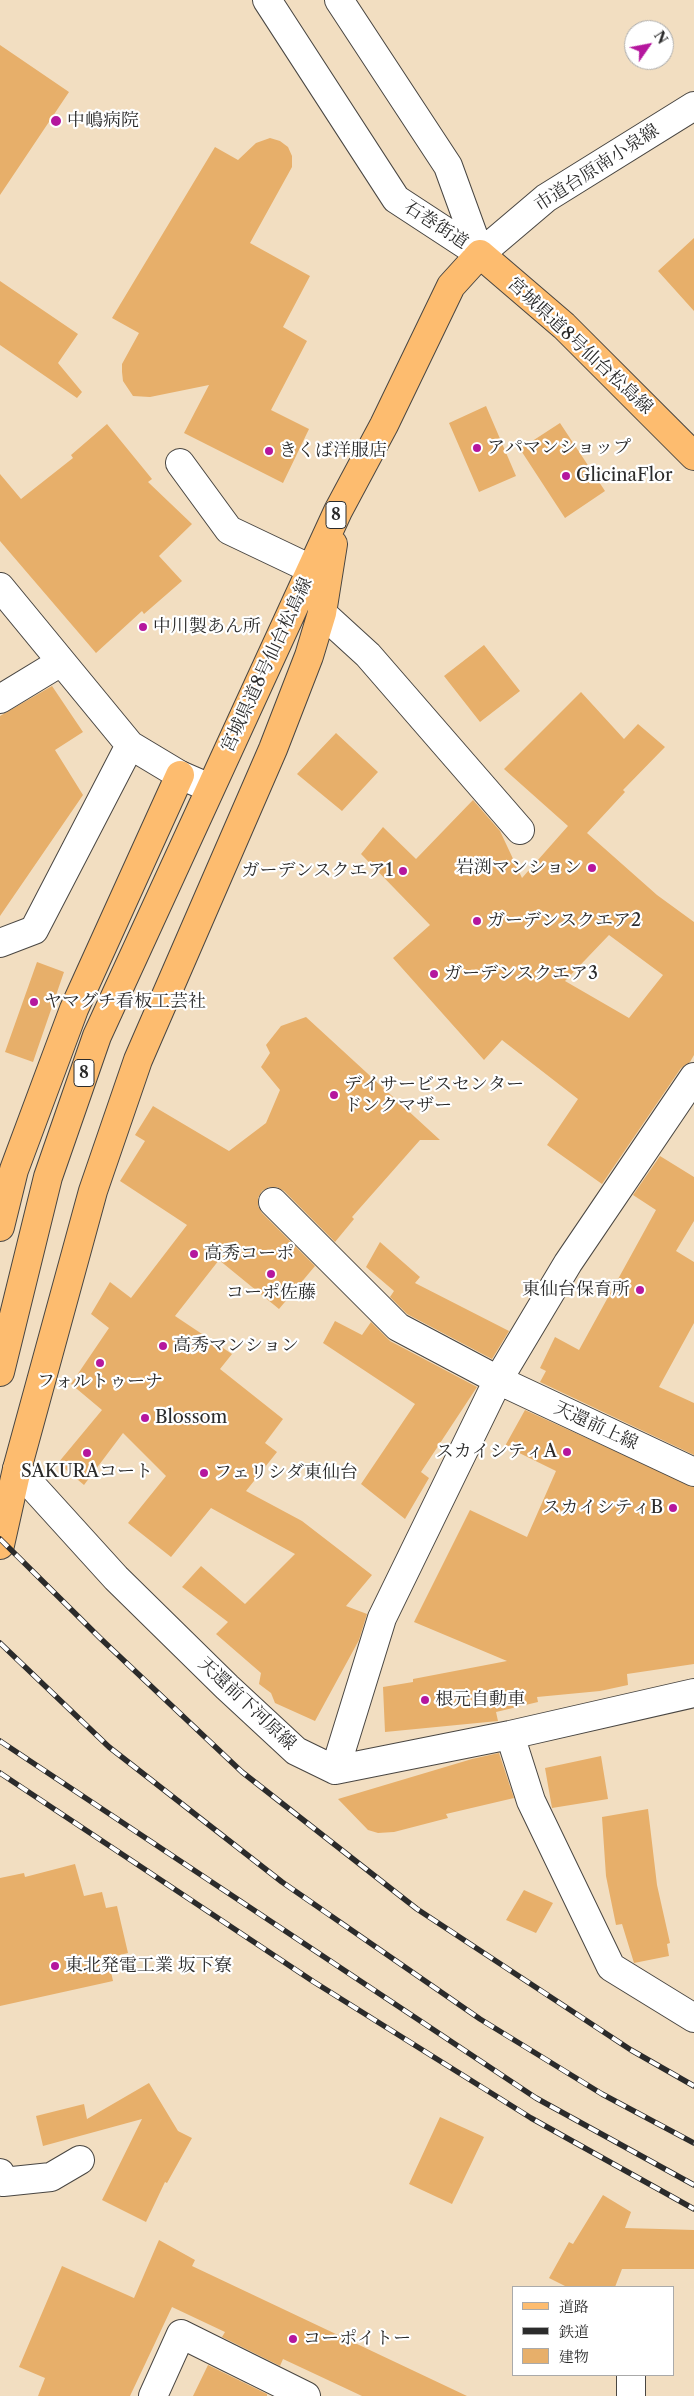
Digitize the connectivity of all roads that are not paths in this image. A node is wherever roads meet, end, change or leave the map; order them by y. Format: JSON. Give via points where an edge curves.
{"nodes":[{"id":1,"x":267,"y":0,"type":"edge"},
{"id":2,"x":339,"y":0,"type":"edge"},
{"id":3,"x":694,"y":106,"type":"edge"},
{"id":4,"x":480,"y":254,"type":"junction"},
{"id":5,"x":694,"y":456,"type":"edge"},
{"id":6,"x":180,"y":464,"type":"dead end"},
{"id":7,"x":338,"y":511,"type":"junction"},
{"id":8,"x":311,"y":569,"type":"junction"},
{"id":9,"x":0,"y":587,"type":"edge"},
{"id":10,"x":322,"y":613,"type":"junction"},
{"id":11,"x":61,"y":662,"type":"junction"},
{"id":12,"x":0,"y":699,"type":"edge"},
{"id":13,"x":130,"y":745,"type":"junction"},
{"id":14,"x":180,"y":776,"type":"junction"},
{"id":15,"x":210,"y":788,"type":"junction"},
{"id":16,"x":520,"y":830,"type":"dead end"},
{"id":17,"x":0,"y":943,"type":"edge"},
{"id":18,"x":694,"y":1077,"type":"edge"},
{"id":19,"x":273,"y":1202,"type":"dead end"},
{"id":20,"x":0,"y":1227,"type":"edge"},
{"id":21,"x":0,"y":1372,"type":"edge"},
{"id":22,"x":498,"y":1380,"type":"junction"},
{"id":23,"x":17,"y":1469,"type":"junction"},
{"id":24,"x":694,"y":1472,"type":"edge"},
{"id":25,"x":0,"y":1545,"type":"edge"},
{"id":26,"x":694,"y":1692,"type":"edge"},
{"id":27,"x":510,"y":1735,"type":"junction"},
{"id":28,"x":335,"y":1770,"type":"junction"},
{"id":29,"x":694,"y":2018,"type":"edge"},
{"id":30,"x":80,"y":2160,"type":"dead end"},
{"id":31,"x":0,"y":2173,"type":"edge"},
{"id":32,"x":631,"y":2376,"type":"edge"},
{"id":33,"x":153,"y":2396,"type":"edge"},
{"id":34,"x":306,"y":2396,"type":"edge"},
{"id":35,"x":631,"y":2396,"type":"edge"}],
"edges":[{"from":1,"to":4,"type":"street","name":"石巻街道","via":[[396,199]]},
{"from":2,"to":4,"type":"street","name":"石巻街道","via":[[448,166]]},
{"from":3,"to":4,"type":"street","name":"市道台原南小泉線","via":[[546,198]]},
{"from":4,"to":5,"type":"main road","name":"宮城県道8号仙台松島線","via":[[564,326]]},
{"from":4,"to":7,"type":"main road","name":"宮城県道8号仙台松島線","number":"8","via":[[451,286],[384,425]]},
{"from":6,"to":8,"type":"street","via":[[229,530]]},
{"from":7,"to":8,"type":"main road","name":"宮城県道8号仙台松島線","number":"8"},
{"from":7,"to":10,"type":"main road"},
{"from":8,"to":15,"type":"main road","name":"宮城県道8号仙台松島線","number":"8"},
{"from":9,"to":11,"type":"street"},
{"from":10,"to":16,"type":"street","via":[[368,654]]},
{"from":10,"to":23,"type":"main road","via":[[273,749],[138,1060],[93,1192]]},
{"from":11,"to":12,"type":"street"},
{"from":11,"to":13,"type":"street"},
{"from":13,"to":14,"type":"street"},
{"from":13,"to":17,"type":"street","via":[[34,930]]},
{"from":14,"to":15,"type":"street"},
{"from":14,"to":20,"type":"main road","via":[[74,1009],[14,1170]]},
{"from":15,"to":21,"type":"main road","name":"宮城県道8号仙台松島線","number":"8","via":[[97,1036],[48,1176]]},
{"from":18,"to":22,"type":"street","via":[[568,1263]]},
{"from":19,"to":22,"type":"street","name":"天還前上線","via":[[398,1328]]},
{"from":22,"to":24,"type":"street","name":"天還前上線"},
{"from":22,"to":28,"type":"street","via":[[382,1618]]},
{"from":23,"to":25,"type":"main road"},
{"from":23,"to":28,"type":"street","name":"天還前下河原線","via":[[116,1578],[227,1687],[296,1751]]},
{"from":26,"to":27,"type":"street"},
{"from":27,"to":28,"type":"street"},
{"from":27,"to":29,"type":"street","via":[[531,1801],[611,1967]]},
{"from":30,"to":31,"type":"street","via":[[52,2177],[3,2182]]},
{"from":32,"to":35,"type":"street"},
{"from":33,"to":34,"type":"street","via":[[181,2334]]}]}
